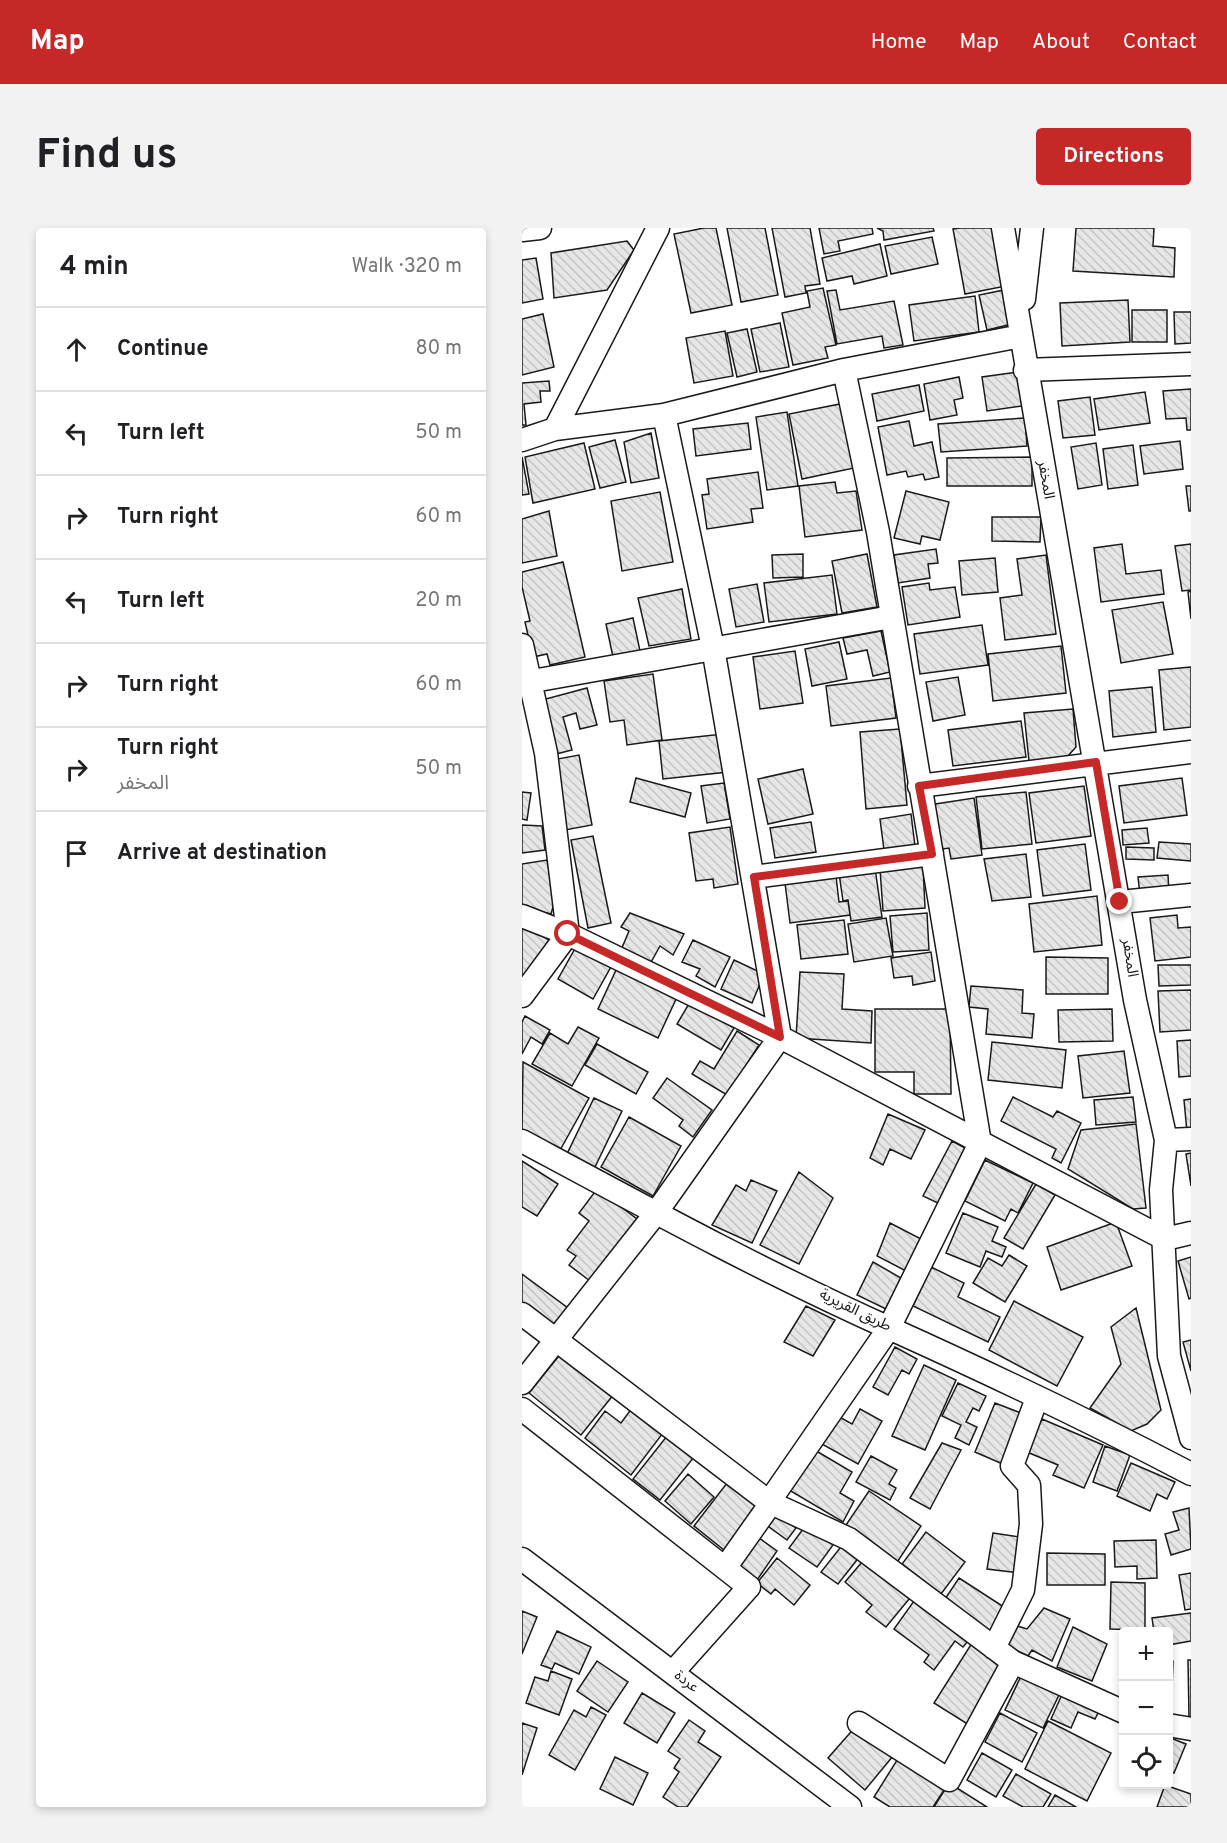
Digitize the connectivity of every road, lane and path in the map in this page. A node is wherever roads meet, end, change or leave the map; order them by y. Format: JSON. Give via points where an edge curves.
{"nodes":[{"id":1,"x":540,"y":228,"type":"edge"},
{"id":2,"x":658,"y":228,"type":"edge"},
{"id":3,"x":1003,"y":228,"type":"edge"},
{"id":4,"x":1032,"y":228,"type":"edge"},
{"id":5,"x":522,"y":230,"type":"edge"},
{"id":6,"x":1021,"y":336,"type":"junction"},
{"id":7,"x":1191,"y":364,"type":"edge"},
{"id":8,"x":844,"y":370,"type":"junction"},
{"id":9,"x":1025,"y":370,"type":"junction"},
{"id":10,"x":663,"y":415,"type":"junction"},
{"id":11,"x":555,"y":429,"type":"junction"},
{"id":12,"x":522,"y":440,"type":"edge"},
{"id":13,"x":891,"y":617,"type":"junction"},
{"id":14,"x":522,"y":645,"type":"edge"},
{"id":15,"x":713,"y":648,"type":"junction"},
{"id":16,"x":526,"y":683,"type":"edge"},
{"id":17,"x":1191,"y":752,"type":"edge"},
{"id":18,"x":1096,"y":762,"type":"junction"},
{"id":19,"x":919,"y":786,"type":"junction"},
{"id":20,"x":932,"y":854,"type":"junction"},
{"id":21,"x":754,"y":877,"type":"junction"},
{"id":22,"x":1191,"y":896,"type":"edge"},
{"id":23,"x":1120,"y":902,"type":"junction"},
{"id":24,"x":522,"y":916,"type":"edge"},
{"id":25,"x":568,"y":934,"type":"junction"},
{"id":26,"x":522,"y":996,"type":"edge"},
{"id":27,"x":780,"y":1037,"type":"junction"},
{"id":28,"x":1191,"y":1139,"type":"edge"},
{"id":29,"x":1166,"y":1140,"type":"junction"},
{"id":30,"x":522,"y":1141,"type":"edge"},
{"id":31,"x":980,"y":1143,"type":"junction"},
{"id":32,"x":656,"y":1213,"type":"junction"},
{"id":33,"x":1191,"y":1233,"type":"edge"},
{"id":34,"x":1165,"y":1239,"type":"junction"},
{"id":35,"x":522,"y":1314,"type":"edge"},
{"id":36,"x":889,"y":1328,"type":"junction"},
{"id":37,"x":557,"y":1340,"type":"junction"},
{"id":38,"x":522,"y":1383,"type":"edge"},
{"id":39,"x":1036,"y":1398,"type":"junction"},
{"id":40,"x":522,"y":1409,"type":"edge"},
{"id":41,"x":1191,"y":1438,"type":"edge"},
{"id":42,"x":1191,"y":1474,"type":"edge"},
{"id":43,"x":770,"y":1502,"type":"junction"},
{"id":44,"x":522,"y":1559,"type":"edge"},
{"id":45,"x":725,"y":1568,"type":"junction"},
{"id":46,"x":994,"y":1648,"type":"junction"},
{"id":47,"x":1013,"y":1662,"type":"junction"},
{"id":48,"x":673,"y":1672,"type":"junction"},
{"id":49,"x":1119,"y":1710,"type":"edge"},
{"id":50,"x":859,"y":1723,"type":"dead end"},
{"id":51,"x":1173,"y":1726,"type":"edge"},
{"id":52,"x":1191,"y":1729,"type":"edge"},
{"id":53,"x":850,"y":1807,"type":"edge"}],
"edges":[{"from":1,"to":5,"type":"street"},
{"from":2,"to":11,"type":"street"},
{"from":3,"to":6,"type":"street"},
{"from":4,"to":6,"type":"street"},
{"from":6,"to":8,"type":"street"},
{"from":6,"to":9,"type":"street","name":"المخفر"},
{"from":7,"to":9,"type":"street"},
{"from":8,"to":10,"type":"street"},
{"from":8,"to":13,"type":"street","via":[[878,532]]},
{"from":9,"to":18,"type":"street","name":"المخفر"},
{"from":10,"to":11,"type":"street"},
{"from":10,"to":15,"type":"street"},
{"from":11,"to":12,"type":"street"},
{"from":13,"to":15,"type":"street"},
{"from":13,"to":19,"type":"street"},
{"from":14,"to":16,"type":"street"},
{"from":15,"to":16,"type":"street"},
{"from":15,"to":21,"type":"street"},
{"from":16,"to":25,"type":"street","via":[[546,753]]},
{"from":17,"to":18,"type":"street"},
{"from":18,"to":19,"type":"street"},
{"from":18,"to":23,"type":"street","name":"المخفر"},
{"from":19,"to":20,"type":"street"},
{"from":20,"to":21,"type":"street"},
{"from":20,"to":31,"type":"street"},
{"from":21,"to":27,"type":"street"},
{"from":22,"to":23,"type":"street"},
{"from":23,"to":29,"type":"street","name":"المخفر","via":[[1135,1000]]},
{"from":24,"to":25,"type":"street"},
{"from":25,"to":26,"type":"street"},
{"from":25,"to":27,"type":"street"},
{"from":27,"to":31,"type":"street"},
{"from":27,"to":32,"type":"street"},
{"from":28,"to":29,"type":"street"},
{"from":29,"to":34,"type":"street","name":"المخفر","via":[[1161,1190]]},
{"from":30,"to":32,"type":"street","name":"طريق القريرية"},
{"from":31,"to":34,"type":"street"},
{"from":31,"to":36,"type":"street"},
{"from":32,"to":36,"type":"street","name":"طريق القريرية"},
{"from":32,"to":37,"type":"street"},
{"from":33,"to":34,"type":"street"},
{"from":34,"to":41,"type":"street","name":"المخفر","via":[[1169,1356]]},
{"from":35,"to":37,"type":"street"},
{"from":36,"to":39,"type":"street","name":"طريق القريرية"},
{"from":36,"to":43,"type":"street"},
{"from":37,"to":38,"type":"street"},
{"from":37,"to":43,"type":"street"},
{"from":39,"to":42,"type":"street","name":"طريق القريرية"},
{"from":39,"to":46,"type":"street","via":[[1012,1466],[1029,1485],[1031,1524],[1023,1590]]},
{"from":40,"to":45,"type":"street"},
{"from":43,"to":45,"type":"street"},
{"from":43,"to":46,"type":"street","via":[[849,1539]]},
{"from":44,"to":48,"type":"street","name":"عردة"},
{"from":45,"to":48,"type":"street","via":[[749,1587]]},
{"from":46,"to":47,"type":"street"},
{"from":47,"to":49,"type":"street"},
{"from":47,"to":50,"type":"street","via":[[949,1780]]},
{"from":48,"to":53,"type":"street","name":"عردة"},
{"from":51,"to":52,"type":"street"}]}
